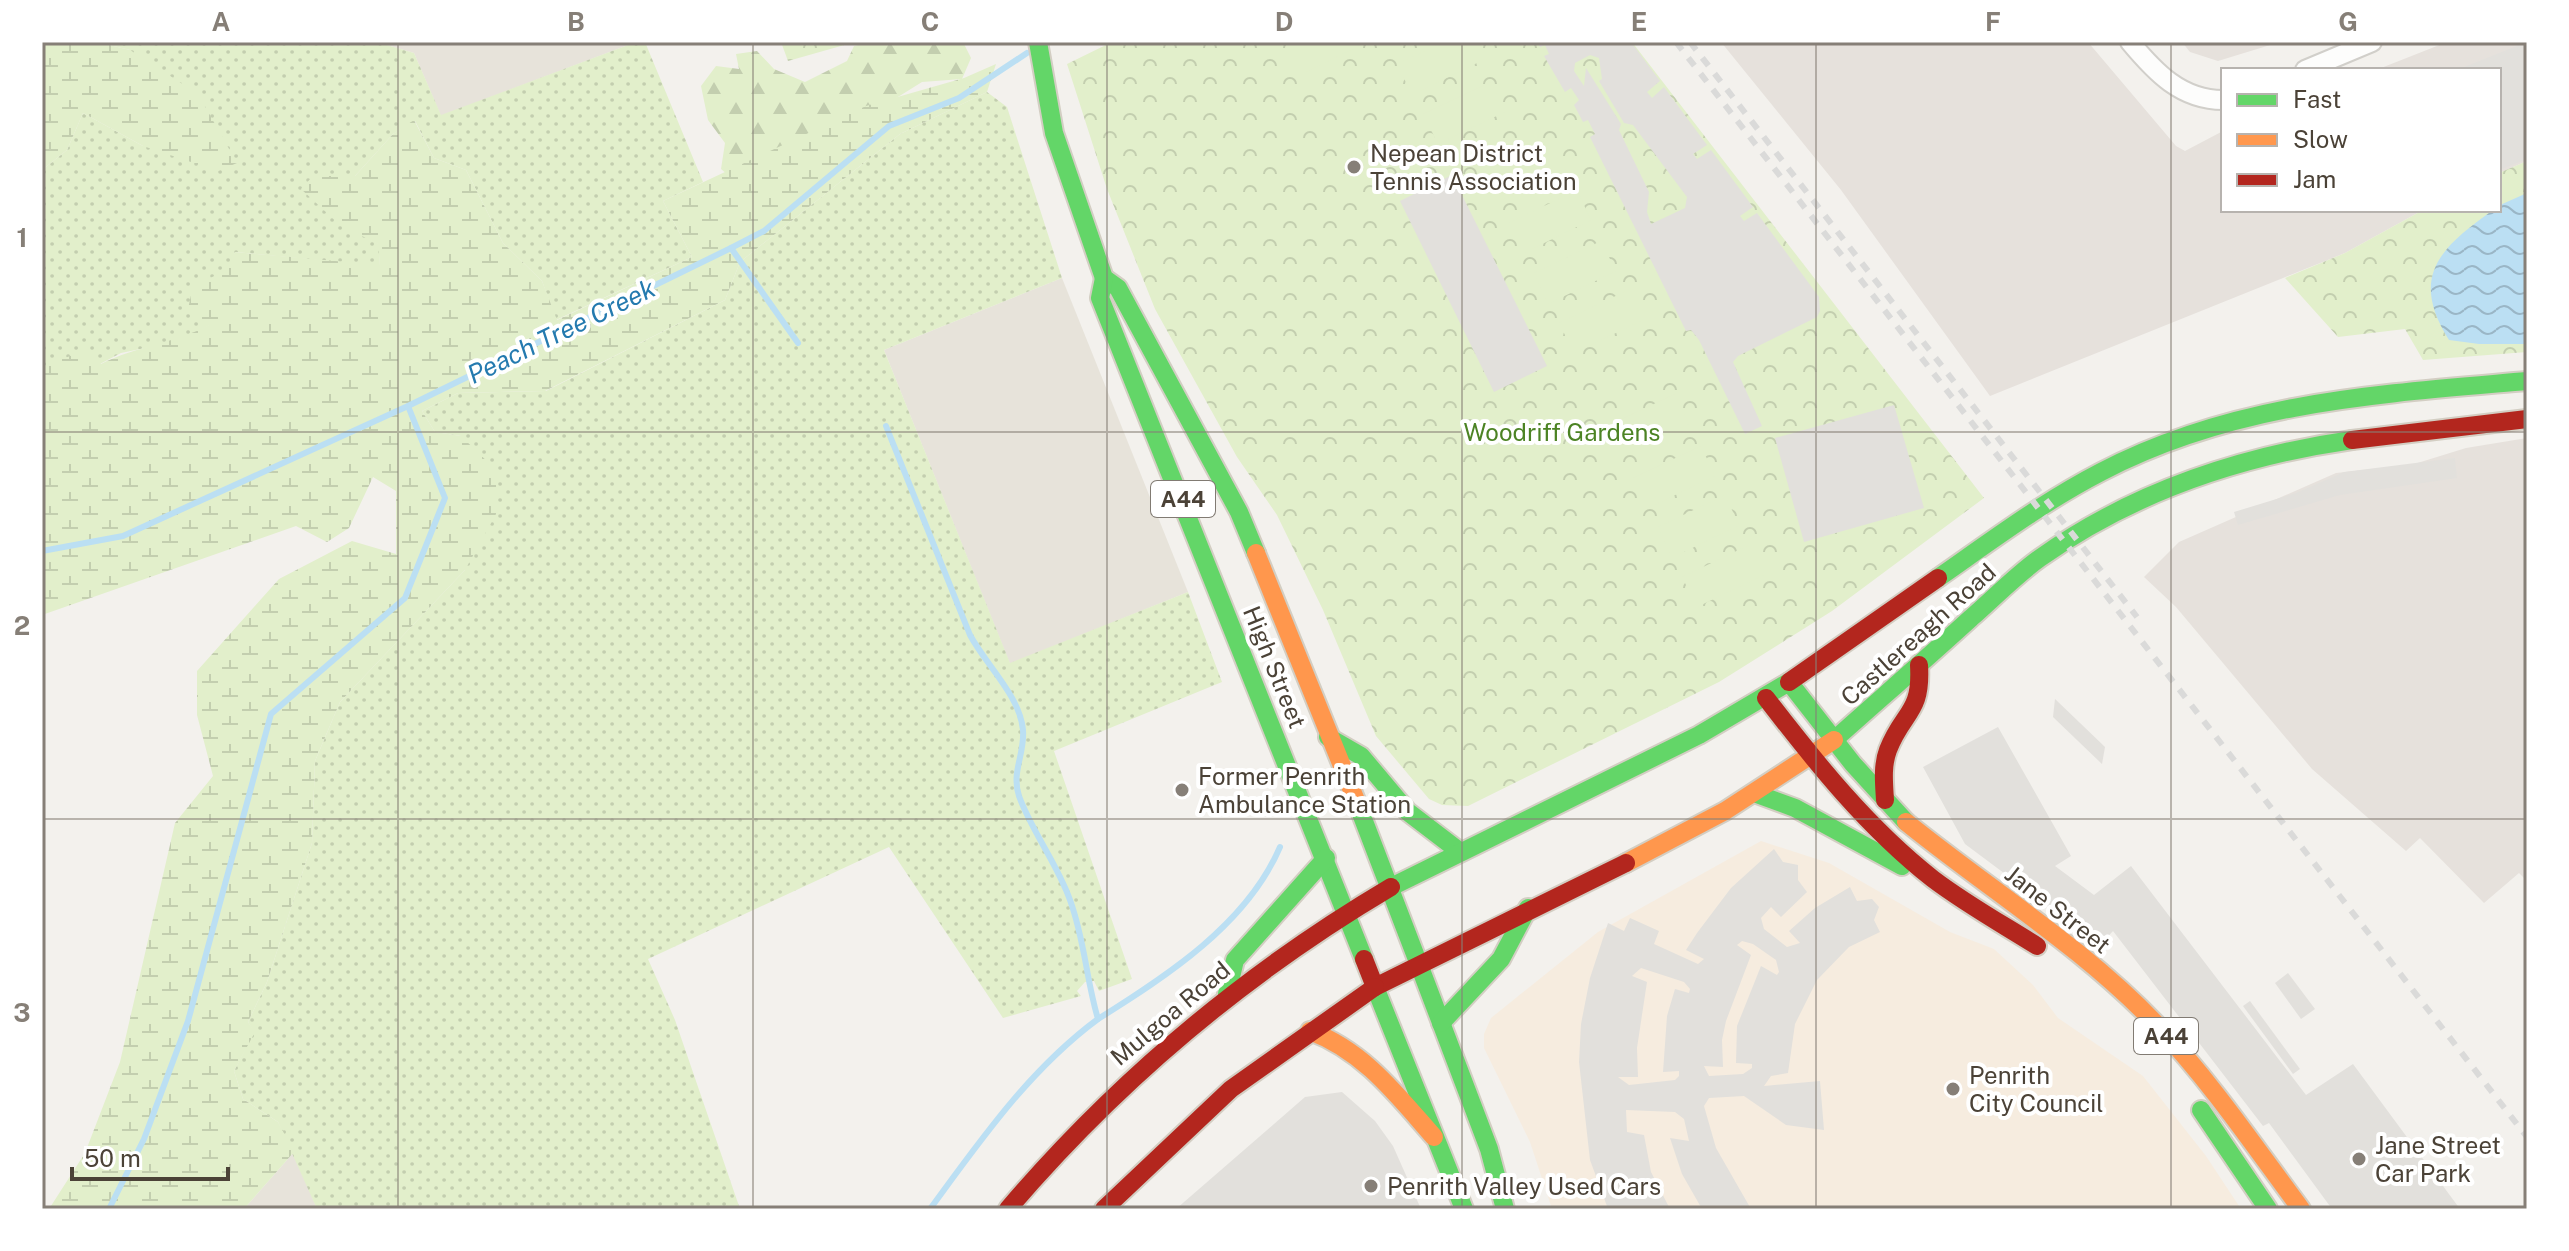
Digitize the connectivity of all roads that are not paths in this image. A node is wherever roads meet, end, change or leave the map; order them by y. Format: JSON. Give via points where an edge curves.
{"nodes":[{"id":1,"x":1038,"y":42,"type":"edge"},
{"id":2,"x":2130,"y":42,"type":"edge"},
{"id":3,"x":2372,"y":42,"type":"edge"},
{"id":4,"x":2310,"y":68,"type":"edge"},
{"id":5,"x":2221,"y":100,"type":"edge"},
{"id":6,"x":1104,"y":278,"type":"junction"},
{"id":7,"x":2527,"y":381,"type":"edge"},
{"id":8,"x":2527,"y":419,"type":"edge"},
{"id":9,"x":1919,"y":665,"type":"junction"},
{"id":10,"x":1789,"y":682,"type":"junction"},
{"id":11,"x":1758,"y":702,"type":"junction"},
{"id":12,"x":1328,"y":737,"type":"junction"},
{"id":13,"x":1834,"y":740,"type":"junction"},
{"id":14,"x":1811,"y":757,"type":"junction"},
{"id":15,"x":1757,"y":794,"type":"junction"},
{"id":16,"x":1885,"y":800,"type":"junction"},
{"id":17,"x":1459,"y":851,"type":"junction"},
{"id":18,"x":1326,"y":858,"type":"junction"},
{"id":19,"x":1935,"y":880,"type":"junction"},
{"id":20,"x":1391,"y":887,"type":"junction"},
{"id":21,"x":1528,"y":908,"type":"junction"},
{"id":22,"x":1347,"y":912,"type":"junction"},
{"id":23,"x":1418,"y":962,"type":"junction"},
{"id":24,"x":1375,"y":987,"type":"junction"},
{"id":25,"x":1227,"y":994,"type":"junction"},
{"id":26,"x":1441,"y":1023,"type":"junction"},
{"id":27,"x":2130,"y":1025,"type":"dead end"},
{"id":28,"x":1310,"y":1031,"type":"junction"},
{"id":29,"x":2188,"y":1091,"type":"dead end"},
{"id":30,"x":1434,"y":1137,"type":"junction"},
{"id":31,"x":1008,"y":1209,"type":"edge"},
{"id":32,"x":1104,"y":1209,"type":"edge"},
{"id":33,"x":1464,"y":1209,"type":"edge"},
{"id":34,"x":1505,"y":1209,"type":"edge"},
{"id":35,"x":2268,"y":1209,"type":"edge"},
{"id":36,"x":2301,"y":1209,"type":"edge"}],
"edges":[{"from":1,"to":6,"type":"main road","name":"High Street","number":"A44","via":[[1063,169]]},
{"from":2,"to":5,"type":"street","via":[[2167,82],[2204,100]]},
{"from":3,"to":4,"type":"street"},
{"from":6,"to":12,"type":"main road","name":"High Street","number":"A44","via":[[1118,288],[1239,512]]},
{"from":6,"to":18,"type":"main road","name":"High Street","number":"A44","via":[[1100,298]]},
{"from":7,"to":10,"type":"main road","name":"Castlereagh Road","via":[[2303,403],[2162,442],[2040,507]]},
{"from":8,"to":9,"type":"main road","name":"Castlereagh Road","via":[[2295,449],[2170,487],[2052,549]]},
{"from":9,"to":13,"type":"main road","name":"Castlereagh Road"},
{"from":9,"to":16,"type":"main road","via":[[1921,694],[1888,750]]},
{"from":10,"to":11,"type":"main road"},
{"from":10,"to":13,"type":"main road","name":"Jane Street","number":"A44"},
{"from":11,"to":14,"type":"main road","name":"Jane Street","number":"A44"},
{"from":11,"to":17,"type":"main road"},
{"from":12,"to":17,"type":"main road","name":"High Street","via":[[1361,756],[1408,812]]},
{"from":12,"to":20,"type":"main road","name":"High Street","number":"A44"},
{"from":13,"to":14,"type":"main road","name":"Castlereagh Road"},
{"from":13,"to":16,"type":"main road","name":"Jane Street","number":"A44"},
{"from":14,"to":15,"type":"main road","name":"Castlereagh Road"},
{"from":14,"to":19,"type":"main road","name":"Jane Street","number":"A44","via":[[1861,815]]},
{"from":15,"to":19,"type":"main road","number":"A44","via":[[1785,801],[1867,850]]},
{"from":15,"to":21,"type":"main road","name":"Castlereagh Road"},
{"from":16,"to":36,"type":"main road","name":"Jane Street","number":"A44","via":[[1931,843],[2049,928],[2123,992],[2216,1094]]},
{"from":17,"to":20,"type":"main road"},
{"from":18,"to":22,"type":"main road","name":"High Street","number":"A44"},
{"from":18,"to":25,"type":"main road","via":[[1235,960]]},
{"from":19,"to":27,"type":"main road","name":"Jane Street","number":"A44","via":[[2041,948]]},
{"from":20,"to":22,"type":"main road","name":"Mulgoa Road"},
{"from":20,"to":23,"type":"main road","name":"High Street"},
{"from":21,"to":23,"type":"main road","name":"Castlereagh Road"},
{"from":21,"to":26,"type":"main road","via":[[1501,959]]},
{"from":22,"to":24,"type":"main road","name":"High Street","number":"A44"},
{"from":22,"to":25,"type":"main road","name":"Mulgoa Road"},
{"from":23,"to":24,"type":"main road","name":"Castlereagh Road"},
{"from":23,"to":26,"type":"main road","name":"High Street"},
{"from":24,"to":28,"type":"main road"},
{"from":24,"to":30,"type":"main road","name":"High Street"},
{"from":25,"to":31,"type":"main road","name":"Mulgoa Road","via":[[1108,1098]]},
{"from":26,"to":34,"type":"main road","name":"High Street","via":[[1489,1149]]},
{"from":28,"to":30,"type":"main road","via":[[1349,1047]]},
{"from":28,"to":32,"type":"main road","via":[[1231,1089]]},
{"from":29,"to":35,"type":"main road"},
{"from":30,"to":33,"type":"main road","name":"High Street"}]}
